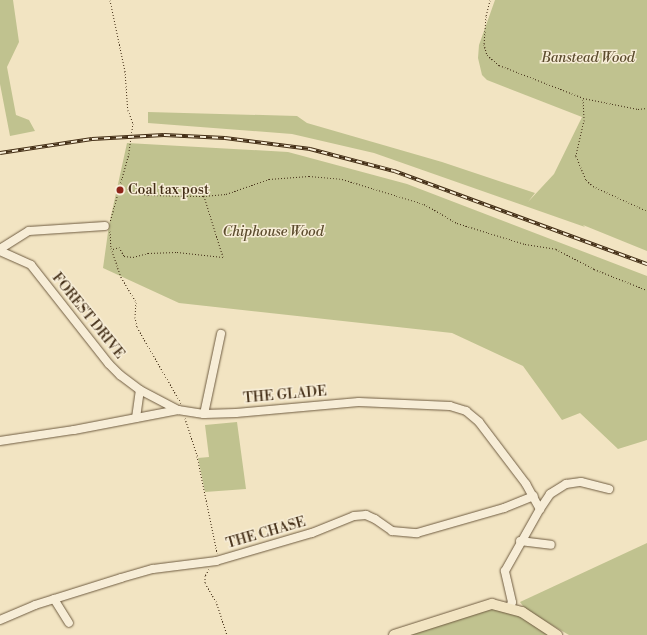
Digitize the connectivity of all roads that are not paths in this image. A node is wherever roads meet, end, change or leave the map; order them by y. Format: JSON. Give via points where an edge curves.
{"nodes":[{"id":1,"x":105,"y":226,"type":"dead end"},
{"id":2,"x":0,"y":250,"type":"edge"},
{"id":3,"x":221,"y":334,"type":"dead end"},
{"id":4,"x":140,"y":390,"type":"junction"},
{"id":5,"x":178,"y":410,"type":"junction"},
{"id":6,"x":204,"y":414,"type":"junction"},
{"id":7,"x":136,"y":418,"type":"junction"},
{"id":8,"x":0,"y":441,"type":"edge"},
{"id":9,"x":609,"y":489,"type":"dead end"},
{"id":10,"x":534,"y":496,"type":"junction"},
{"id":11,"x":540,"y":509,"type":"junction"},
{"id":12,"x":520,"y":541,"type":"junction"},
{"id":13,"x":551,"y":545,"type":"dead end"},
{"id":14,"x":54,"y":599,"type":"junction"},
{"id":15,"x":510,"y":607,"type":"junction"},
{"id":16,"x":0,"y":620,"type":"edge"},
{"id":17,"x":69,"y":623,"type":"dead end"},
{"id":18,"x":394,"y":635,"type":"edge"},
{"id":19,"x":557,"y":635,"type":"edge"}],
"edges":[{"from":1,"to":2,"type":"street","via":[[29,231]]},
{"from":2,"to":4,"type":"street","name":"FOREST DRIVE","via":[[30,265],[108,364]]},
{"from":3,"to":6,"type":"street"},
{"from":4,"to":5,"type":"street","name":"FOREST DRIVE"},
{"from":4,"to":7,"type":"street"},
{"from":5,"to":6,"type":"street","name":"THE GLADE"},
{"from":5,"to":7,"type":"street","name":"THE GLADE"},
{"from":6,"to":10,"type":"street","name":"THE GLADE","via":[[359,402],[458,408],[479,422]]},
{"from":7,"to":8,"type":"street","name":"THE GLADE"},
{"from":9,"to":11,"type":"street","via":[[582,482],[566,484],[550,494]]},
{"from":10,"to":11,"type":"street","name":"THE GLADE"},
{"from":10,"to":14,"type":"street","name":"THE CHASE","via":[[504,508],[417,533],[392,531],[366,515],[354,516],[312,533],[216,561],[153,569]]},
{"from":11,"to":12,"type":"street"},
{"from":12,"to":13,"type":"street"},
{"from":12,"to":15,"type":"street","via":[[504,571],[512,602]]},
{"from":14,"to":16,"type":"street","name":"THE CHASE"},
{"from":14,"to":17,"type":"street"},
{"from":15,"to":18,"type":"main road","via":[[486,605]]},
{"from":15,"to":19,"type":"main road","via":[[528,615]]}]}
